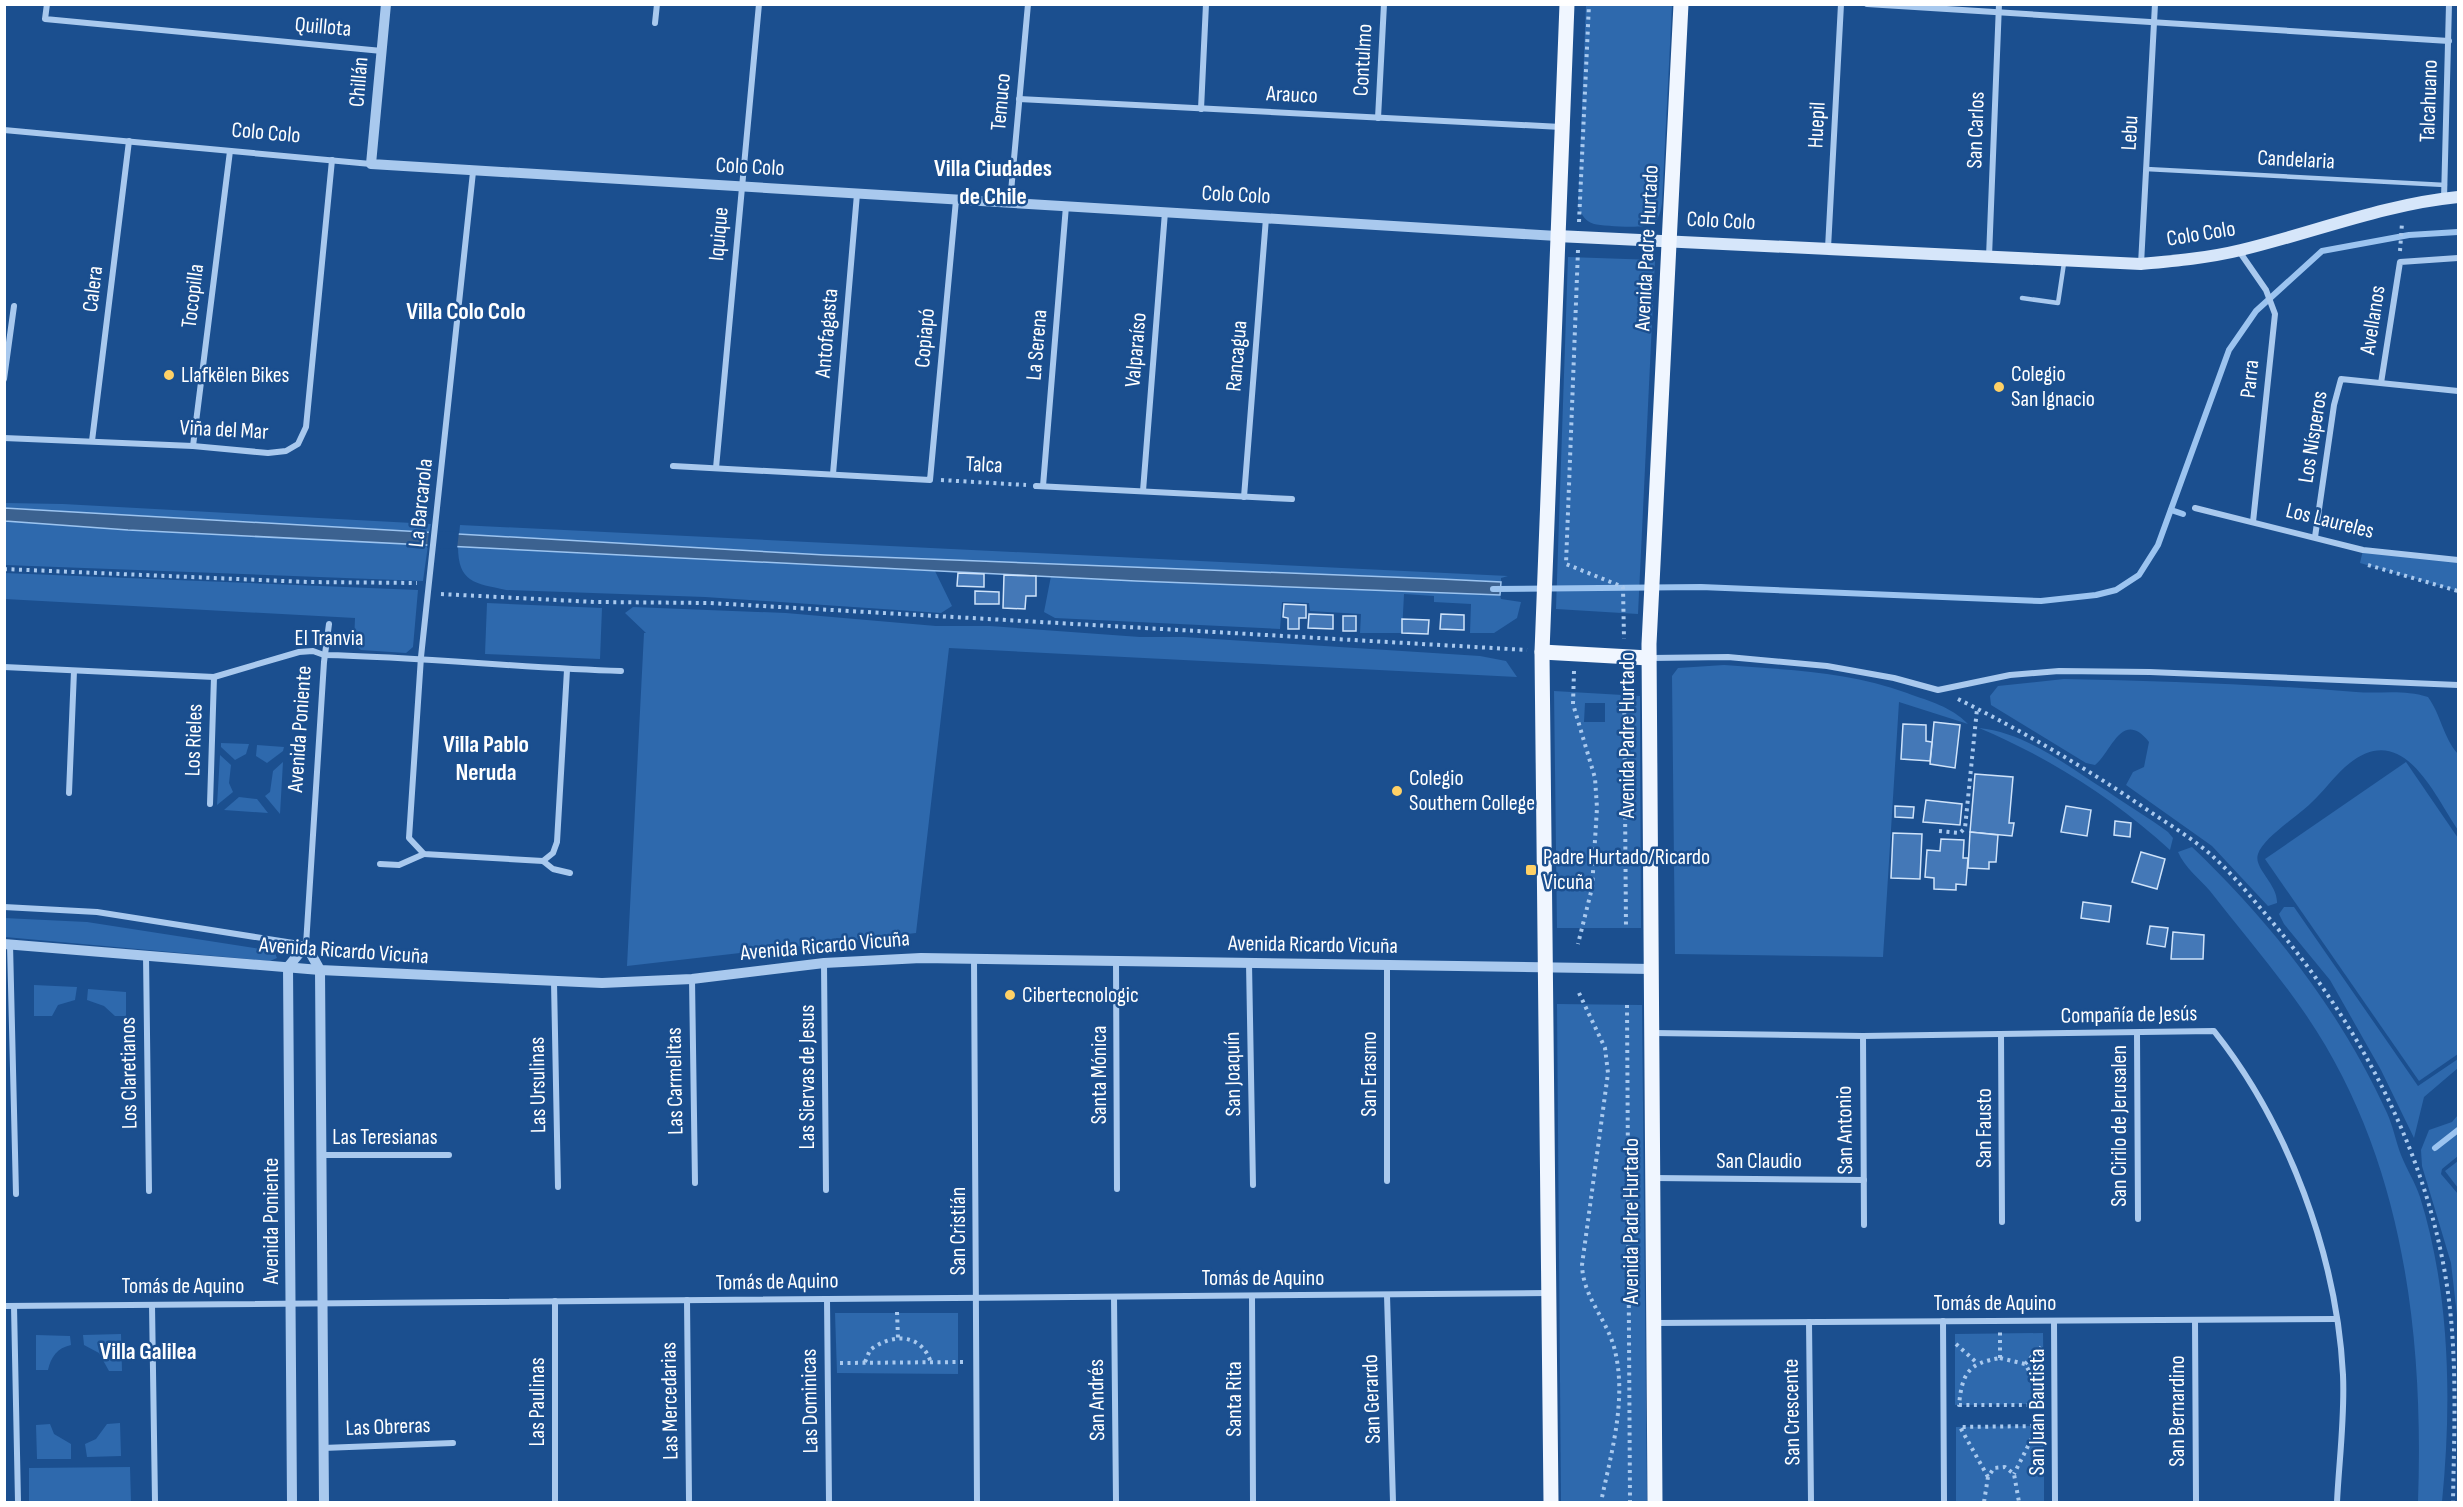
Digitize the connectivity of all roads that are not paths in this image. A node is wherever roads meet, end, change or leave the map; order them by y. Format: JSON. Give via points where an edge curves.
{"nodes":[{"id":1,"x":47,"y":4,"type":"edge"},
{"id":2,"x":386,"y":4,"type":"edge"},
{"id":3,"x":657,"y":4,"type":"edge"},
{"id":4,"x":759,"y":4,"type":"edge"},
{"id":5,"x":1028,"y":4,"type":"edge"},
{"id":6,"x":1206,"y":4,"type":"edge"},
{"id":7,"x":1384,"y":4,"type":"edge"},
{"id":8,"x":1567,"y":4,"type":"edge"},
{"id":9,"x":1682,"y":4,"type":"edge"},
{"id":10,"x":1840,"y":4,"type":"edge"},
{"id":11,"x":1867,"y":4,"type":"edge"},
{"id":12,"x":1999,"y":4,"type":"edge"},
{"id":13,"x":2155,"y":4,"type":"edge"},
{"id":14,"x":2450,"y":4,"type":"edge"},
{"id":15,"x":1999,"y":13,"type":"junction"},
{"id":16,"x":655,"y":23,"type":"dead end"},
{"id":17,"x":2154,"y":23,"type":"junction"},
{"id":18,"x":2449,"y":40,"type":"junction"},
{"id":19,"x":382,"y":51,"type":"junction"},
{"id":20,"x":1019,"y":99,"type":"junction"},
{"id":21,"x":1201,"y":109,"type":"junction"},
{"id":22,"x":1378,"y":118,"type":"junction"},
{"id":23,"x":1563,"y":127,"type":"junction"},
{"id":24,"x":4,"y":130,"type":"edge"},
{"id":25,"x":129,"y":141,"type":"junction"},
{"id":26,"x":230,"y":151,"type":"junction"},
{"id":27,"x":332,"y":160,"type":"junction"},
{"id":28,"x":371,"y":164,"type":"junction"},
{"id":29,"x":2146,"y":169,"type":"junction"},
{"id":30,"x":473,"y":172,"type":"junction"},
{"id":31,"x":2445,"y":185,"type":"junction"},
{"id":32,"x":742,"y":187,"type":"junction"},
{"id":33,"x":857,"y":194,"type":"junction"},
{"id":34,"x":2458,"y":197,"type":"edge"},
{"id":35,"x":2444,"y":198,"type":"junction"},
{"id":36,"x":956,"y":200,"type":"junction"},
{"id":37,"x":1010,"y":203,"type":"junction"},
{"id":38,"x":1066,"y":207,"type":"junction"},
{"id":39,"x":1165,"y":212,"type":"junction"},
{"id":40,"x":1266,"y":218,"type":"junction"},
{"id":41,"x":1557,"y":236,"type":"junction"},
{"id":42,"x":1671,"y":240,"type":"junction"},
{"id":43,"x":1828,"y":248,"type":"junction"},
{"id":44,"x":2239,"y":251,"type":"junction"},
{"id":45,"x":1989,"y":256,"type":"junction"},
{"id":46,"x":2458,"y":258,"type":"edge"},
{"id":47,"x":2064,"y":260,"type":"junction"},
{"id":48,"x":2141,"y":264,"type":"junction"},
{"id":49,"x":2022,"y":298,"type":"dead end"},
{"id":50,"x":14,"y":306,"type":"dead end"},
{"id":51,"x":4,"y":379,"type":"edge"},
{"id":52,"x":2381,"y":383,"type":"junction"},
{"id":53,"x":2458,"y":391,"type":"edge"},
{"id":54,"x":4,"y":438,"type":"edge"},
{"id":55,"x":92,"y":441,"type":"junction"},
{"id":56,"x":193,"y":446,"type":"junction"},
{"id":57,"x":673,"y":466,"type":"dead end"},
{"id":58,"x":716,"y":468,"type":"junction"},
{"id":59,"x":833,"y":474,"type":"junction"},
{"id":60,"x":1143,"y":491,"type":"junction"},
{"id":61,"x":1244,"y":496,"type":"junction"},
{"id":62,"x":1292,"y":499,"type":"dead end"},
{"id":63,"x":2195,"y":508,"type":"dead end"},
{"id":64,"x":2253,"y":522,"type":"junction"},
{"id":65,"x":2315,"y":537,"type":"junction"},
{"id":66,"x":2458,"y":560,"type":"edge"},
{"id":67,"x":329,"y":624,"type":"dead end"},
{"id":68,"x":1542,"y":652,"type":"junction"},
{"id":69,"x":324,"y":655,"type":"junction"},
{"id":70,"x":421,"y":657,"type":"junction"},
{"id":71,"x":1650,"y":658,"type":"junction"},
{"id":72,"x":4,"y":667,"type":"edge"},
{"id":73,"x":567,"y":669,"type":"junction"},
{"id":74,"x":74,"y":671,"type":"junction"},
{"id":75,"x":621,"y":671,"type":"dead end"},
{"id":76,"x":214,"y":677,"type":"junction"},
{"id":77,"x":2458,"y":685,"type":"edge"},
{"id":78,"x":69,"y":793,"type":"dead end"},
{"id":79,"x":210,"y":804,"type":"dead end"},
{"id":80,"x":424,"y":854,"type":"junction"},
{"id":81,"x":543,"y":861,"type":"junction"},
{"id":82,"x":380,"y":864,"type":"dead end"},
{"id":83,"x":570,"y":873,"type":"dead end"},
{"id":84,"x":4,"y":907,"type":"edge"},
{"id":85,"x":7,"y":944,"type":"edge"},
{"id":86,"x":306,"y":945,"type":"junction"},
{"id":87,"x":146,"y":955,"type":"junction"},
{"id":88,"x":974,"y":958,"type":"junction"},
{"id":89,"x":1116,"y":961,"type":"junction"},
{"id":90,"x":824,"y":963,"type":"junction"},
{"id":91,"x":1249,"y":963,"type":"junction"},
{"id":92,"x":1387,"y":966,"type":"junction"},
{"id":93,"x":288,"y":968,"type":"junction"},
{"id":94,"x":1547,"y":969,"type":"junction"},
{"id":95,"x":1652,"y":969,"type":"junction"},
{"id":96,"x":320,"y":970,"type":"junction"},
{"id":97,"x":692,"y":979,"type":"junction"},
{"id":98,"x":554,"y":982,"type":"junction"},
{"id":99,"x":1652,"y":1033,"type":"junction"},
{"id":100,"x":2137,"y":1033,"type":"junction"},
{"id":101,"x":2001,"y":1034,"type":"junction"},
{"id":102,"x":1863,"y":1036,"type":"junction"},
{"id":103,"x":321,"y":1155,"type":"junction"},
{"id":104,"x":449,"y":1155,"type":"dead end"},
{"id":105,"x":1653,"y":1178,"type":"junction"},
{"id":106,"x":1864,"y":1180,"type":"junction"},
{"id":107,"x":1388,"y":1182,"type":"dead end"},
{"id":108,"x":695,"y":1183,"type":"dead end"},
{"id":109,"x":1253,"y":1185,"type":"dead end"},
{"id":110,"x":558,"y":1187,"type":"dead end"},
{"id":111,"x":1117,"y":1189,"type":"dead end"},
{"id":112,"x":826,"y":1190,"type":"dead end"},
{"id":113,"x":149,"y":1191,"type":"dead end"},
{"id":114,"x":16,"y":1194,"type":"dead end"},
{"id":115,"x":2138,"y":1219,"type":"dead end"},
{"id":116,"x":2002,"y":1221,"type":"dead end"},
{"id":117,"x":1864,"y":1225,"type":"dead end"},
{"id":118,"x":1550,"y":1293,"type":"junction"},
{"id":119,"x":1387,"y":1295,"type":"junction"},
{"id":120,"x":1252,"y":1296,"type":"junction"},
{"id":121,"x":1114,"y":1297,"type":"junction"},
{"id":122,"x":976,"y":1298,"type":"junction"},
{"id":123,"x":827,"y":1299,"type":"junction"},
{"id":124,"x":687,"y":1300,"type":"junction"},
{"id":125,"x":555,"y":1301,"type":"junction"},
{"id":126,"x":322,"y":1303,"type":"junction"},
{"id":127,"x":291,"y":1304,"type":"junction"},
{"id":128,"x":152,"y":1305,"type":"junction"},
{"id":129,"x":4,"y":1306,"type":"edge"},
{"id":130,"x":14,"y":1306,"type":"junction"},
{"id":131,"x":2337,"y":1319,"type":"junction"},
{"id":132,"x":2195,"y":1320,"type":"junction"},
{"id":133,"x":1943,"y":1321,"type":"junction"},
{"id":134,"x":2054,"y":1321,"type":"junction"},
{"id":135,"x":1809,"y":1322,"type":"junction"},
{"id":136,"x":1654,"y":1323,"type":"junction"},
{"id":137,"x":453,"y":1443,"type":"dead end"},
{"id":138,"x":323,"y":1448,"type":"junction"},
{"id":139,"x":689,"y":1500,"type":"dead end"},
{"id":140,"x":18,"y":1503,"type":"edge"},
{"id":141,"x":155,"y":1503,"type":"edge"},
{"id":142,"x":292,"y":1503,"type":"edge"},
{"id":143,"x":324,"y":1503,"type":"edge"},
{"id":144,"x":555,"y":1503,"type":"edge"},
{"id":145,"x":829,"y":1503,"type":"edge"},
{"id":146,"x":977,"y":1503,"type":"edge"},
{"id":147,"x":1116,"y":1503,"type":"edge"},
{"id":148,"x":1253,"y":1503,"type":"edge"},
{"id":149,"x":1393,"y":1503,"type":"edge"},
{"id":150,"x":1551,"y":1503,"type":"edge"},
{"id":151,"x":1655,"y":1503,"type":"edge"},
{"id":152,"x":1811,"y":1503,"type":"edge"},
{"id":153,"x":1944,"y":1503,"type":"edge"},
{"id":154,"x":2055,"y":1503,"type":"edge"},
{"id":155,"x":2196,"y":1503,"type":"edge"},
{"id":156,"x":2337,"y":1503,"type":"edge"}],
"edges":[{"from":1,"to":19,"type":"street","name":"Quillota","via":[[45,19]]},
{"from":2,"to":19,"type":"street","name":"Chillán"},
{"from":3,"to":16,"type":"street"},
{"from":4,"to":32,"type":"street","name":"Iquique"},
{"from":5,"to":20,"type":"street","name":"Temuco"},
{"from":6,"to":21,"type":"street"},
{"from":7,"to":22,"type":"street","name":"Contulmo"},
{"from":8,"to":23,"type":"main road"},
{"from":9,"to":42,"type":"main road","name":"Avenida Padre Hurtado"},
{"from":10,"to":43,"type":"street","name":"Huepil"},
{"from":11,"to":15,"type":"street"},
{"from":12,"to":15,"type":"street","name":"San Carlos"},
{"from":13,"to":17,"type":"street","name":"Lebu"},
{"from":14,"to":18,"type":"street","name":"Talcahuano"},
{"from":15,"to":17,"type":"street"},
{"from":15,"to":45,"type":"street","name":"San Carlos"},
{"from":17,"to":18,"type":"street"},
{"from":17,"to":29,"type":"street","name":"Lebu"},
{"from":18,"to":31,"type":"street","name":"Talcahuano"},
{"from":19,"to":28,"type":"street","name":"Chillán"},
{"from":20,"to":21,"type":"street","name":"Arauco"},
{"from":20,"to":37,"type":"street","name":"Temuco"},
{"from":21,"to":22,"type":"street","name":"Arauco"},
{"from":22,"to":23,"type":"street","name":"Arauco"},
{"from":23,"to":41,"type":"main road"},
{"from":24,"to":25,"type":"street","name":"Colo Colo"},
{"from":25,"to":26,"type":"street","name":"Colo Colo"},
{"from":25,"to":55,"type":"street","name":"Calera"},
{"from":26,"to":27,"type":"street","name":"Colo Colo"},
{"from":26,"to":56,"type":"street","name":"Tocopilla"},
{"from":27,"to":28,"type":"street","name":"Colo Colo"},
{"from":27,"to":56,"type":"street","name":"Viña del Mar","via":[[306,427],[298,444],[286,451],[268,453]]},
{"from":28,"to":30,"type":"street","name":"Colo Colo"},
{"from":29,"to":31,"type":"lane","name":"Candelaria"},
{"from":29,"to":48,"type":"street","name":"Lebu"},
{"from":30,"to":32,"type":"street","name":"Colo Colo"},
{"from":30,"to":70,"type":"street","name":"La Barcarola"},
{"from":31,"to":35,"type":"street","name":"Talcahuano"},
{"from":32,"to":33,"type":"street","name":"Colo Colo"},
{"from":32,"to":58,"type":"street","name":"Iquique"},
{"from":33,"to":36,"type":"street","name":"Colo Colo"},
{"from":33,"to":59,"type":"street","name":"Antofagasta"},
{"from":34,"to":35,"type":"main road","name":"Colo Colo"},
{"from":35,"to":44,"type":"main road","name":"Colo Colo"},
{"from":36,"to":37,"type":"street","name":"Colo Colo"},
{"from":36,"to":59,"type":"street","name":"Copiapó","via":[[930,480]]},
{"from":37,"to":38,"type":"street","name":"Colo Colo"},
{"from":38,"to":39,"type":"street","name":"Colo Colo"},
{"from":38,"to":60,"type":"street","name":"La Serena","via":[[1040,486]]},
{"from":39,"to":40,"type":"street","name":"Colo Colo"},
{"from":39,"to":60,"type":"street","name":"Valparaíso"},
{"from":40,"to":41,"type":"street","name":"Colo Colo"},
{"from":40,"to":61,"type":"street","name":"Rancagua"},
{"from":41,"to":42,"type":"main road","name":"Colo Colo"},
{"from":41,"to":68,"type":"main road"},
{"from":42,"to":43,"type":"main road","name":"Colo Colo"},
{"from":42,"to":71,"type":"main road","name":"Avenida Padre Hurtado"},
{"from":43,"to":45,"type":"main road","name":"Colo Colo"},
{"from":44,"to":48,"type":"main road","name":"Colo Colo"},
{"from":44,"to":64,"type":"street","name":"Parra","via":[[2273,305],[2274,327]]},
{"from":45,"to":47,"type":"main road","name":"Colo Colo"},
{"from":46,"to":52,"type":"street","name":"Avellanos","via":[[2400,262]]},
{"from":47,"to":48,"type":"main road","name":"Colo Colo"},
{"from":47,"to":49,"type":"lane","via":[[2058,303]]},
{"from":50,"to":51,"type":"street"},
{"from":52,"to":53,"type":"street"},
{"from":52,"to":65,"type":"street","name":"Los Nísperos","via":[[2341,379]]},
{"from":54,"to":55,"type":"street","name":"Viña del Mar"},
{"from":55,"to":56,"type":"street","name":"Viña del Mar"},
{"from":57,"to":58,"type":"street"},
{"from":58,"to":59,"type":"street"},
{"from":60,"to":61,"type":"street"},
{"from":61,"to":62,"type":"street"},
{"from":63,"to":64,"type":"street","name":"Los Laureles"},
{"from":64,"to":65,"type":"street","name":"Los Laureles"},
{"from":65,"to":66,"type":"street","name":"Los Laureles","via":[[2363,550]]},
{"from":67,"to":69,"type":"street","name":"Avenida Poniente"},
{"from":68,"to":71,"type":"main road"},
{"from":68,"to":94,"type":"main road"},
{"from":69,"to":70,"type":"street","name":"El Tranvia"},
{"from":69,"to":76,"type":"street","name":"El Tranvia","via":[[299,652]]},
{"from":69,"to":86,"type":"street","name":"Avenida Poniente"},
{"from":70,"to":73,"type":"street","name":"El Tranvia"},
{"from":70,"to":80,"type":"street","name":"La Barcarola","via":[[409,838]]},
{"from":71,"to":77,"type":"street","via":[[1728,657],[1816,665],[1938,690],[2010,675],[2059,671]]},
{"from":71,"to":95,"type":"main road","name":"Avenida Padre Hurtado"},
{"from":72,"to":74,"type":"street","name":"El Tranvia"},
{"from":73,"to":75,"type":"street","name":"El Tranvia"},
{"from":73,"to":81,"type":"street","via":[[557,842],[553,853]]},
{"from":74,"to":76,"type":"street","name":"El Tranvia"},
{"from":74,"to":78,"type":"street"},
{"from":76,"to":79,"type":"street","name":"Los Rieles"},
{"from":80,"to":81,"type":"street"},
{"from":80,"to":82,"type":"street","via":[[399,865]]},
{"from":81,"to":83,"type":"street"},
{"from":84,"to":86,"type":"street","name":"Avenida Ricardo Vicuña","via":[[87,911]]},
{"from":85,"to":87,"type":"street","name":"Avenida Ricardo Vicuña"},
{"from":85,"to":114,"type":"street"},
{"from":86,"to":93,"type":"street"},
{"from":86,"to":96,"type":"street"},
{"from":87,"to":93,"type":"street","name":"Avenida Ricardo Vicuña"},
{"from":87,"to":113,"type":"street","name":"Los Claretianos"},
{"from":88,"to":89,"type":"street","name":"Avenida Ricardo Vicuña"},
{"from":88,"to":90,"type":"street","name":"Avenida Ricardo Vicuña"},
{"from":88,"to":122,"type":"street","name":"San Cristián"},
{"from":89,"to":91,"type":"street","name":"Avenida Ricardo Vicuña"},
{"from":89,"to":111,"type":"street","name":"Santa Mónica"},
{"from":90,"to":97,"type":"street","name":"Avenida Ricardo Vicuña"},
{"from":90,"to":112,"type":"street","name":"Las Siervas de Jesus"},
{"from":91,"to":92,"type":"street","name":"Avenida Ricardo Vicuña"},
{"from":91,"to":109,"type":"street","name":"San Joaquín"},
{"from":92,"to":94,"type":"street","name":"Avenida Ricardo Vicuña"},
{"from":92,"to":107,"type":"street","name":"San Erasmo"},
{"from":93,"to":96,"type":"street","name":"Avenida Ricardo Vicuña"},
{"from":93,"to":127,"type":"street","name":"Avenida Poniente"},
{"from":94,"to":95,"type":"street","name":"Avenida Ricardo Vicuña"},
{"from":94,"to":118,"type":"main road"},
{"from":95,"to":99,"type":"main road","name":"Avenida Padre Hurtado"},
{"from":96,"to":98,"type":"street","name":"Avenida Ricardo Vicuña"},
{"from":96,"to":103,"type":"street"},
{"from":97,"to":98,"type":"street","name":"Avenida Ricardo Vicuña"},
{"from":97,"to":108,"type":"street","name":"Las Carmelitas"},
{"from":98,"to":110,"type":"street","name":"Las Ursulinas"},
{"from":99,"to":102,"type":"street","name":"Compañía de Jesús"},
{"from":99,"to":105,"type":"main road","name":"Avenida Padre Hurtado"},
{"from":100,"to":101,"type":"street","name":"Compañía de Jesús"},
{"from":100,"to":115,"type":"street","name":"San Cirilo de Jerusalen"},
{"from":100,"to":131,"type":"street","name":"Compañía de Jesús","via":[[2214,1031],[2238,1061],[2294,1166],[2329,1278]]},
{"from":101,"to":102,"type":"street","name":"Compañía de Jesús"},
{"from":101,"to":116,"type":"street","name":"San Fausto"},
{"from":102,"to":106,"type":"street","name":"San Antonio"},
{"from":103,"to":104,"type":"street","name":"Las Teresianas"},
{"from":103,"to":126,"type":"street"},
{"from":105,"to":106,"type":"street","name":"San Claudio"},
{"from":105,"to":136,"type":"main road","name":"Avenida Padre Hurtado"},
{"from":106,"to":117,"type":"street","name":"San Antonio"},
{"from":118,"to":119,"type":"street","name":"Tomás de Aquino"},
{"from":118,"to":150,"type":"main road"},
{"from":119,"to":120,"type":"street","name":"Tomás de Aquino"},
{"from":119,"to":149,"type":"street","name":"San Gerardo"},
{"from":120,"to":121,"type":"street","name":"Tomás de Aquino"},
{"from":120,"to":148,"type":"street","name":"Santa Rita"},
{"from":121,"to":122,"type":"street","name":"Tomás de Aquino"},
{"from":121,"to":147,"type":"street","name":"San Andrés"},
{"from":122,"to":123,"type":"street","name":"Tomás de Aquino"},
{"from":122,"to":146,"type":"street","name":"San Cristián"},
{"from":123,"to":124,"type":"street","name":"Tomás de Aquino"},
{"from":123,"to":145,"type":"street","name":"Las Dominicas"},
{"from":124,"to":125,"type":"street","name":"Tomás de Aquino"},
{"from":124,"to":139,"type":"street","name":"Las Mercedarias"},
{"from":125,"to":126,"type":"street","name":"Tomás de Aquino"},
{"from":125,"to":144,"type":"street","name":"Las Paulinas"},
{"from":126,"to":127,"type":"street","name":"Tomás de Aquino"},
{"from":126,"to":138,"type":"street"},
{"from":127,"to":128,"type":"street","name":"Tomás de Aquino"},
{"from":127,"to":142,"type":"street","name":"Avenida Poniente"},
{"from":128,"to":130,"type":"street","name":"Tomás de Aquino"},
{"from":128,"to":141,"type":"street"},
{"from":129,"to":130,"type":"street","name":"Tomás de Aquino"},
{"from":130,"to":140,"type":"street"},
{"from":131,"to":132,"type":"street","name":"Tomás de Aquino"},
{"from":131,"to":156,"type":"street","name":"Compañía de Jesús","via":[[2343,1388]]},
{"from":132,"to":134,"type":"street","name":"Tomás de Aquino"},
{"from":132,"to":155,"type":"street","name":"San Bernardino"},
{"from":133,"to":134,"type":"street","name":"Tomás de Aquino"},
{"from":133,"to":135,"type":"street","name":"Tomás de Aquino"},
{"from":133,"to":153,"type":"street"},
{"from":134,"to":154,"type":"street","name":"San Juan Bautista"},
{"from":135,"to":136,"type":"street","name":"Tomás de Aquino"},
{"from":135,"to":152,"type":"street","name":"San Crescente"},
{"from":136,"to":151,"type":"main road","name":"Avenida Padre Hurtado"},
{"from":137,"to":138,"type":"street","name":"Las Obreras"},
{"from":138,"to":143,"type":"street"}]}
